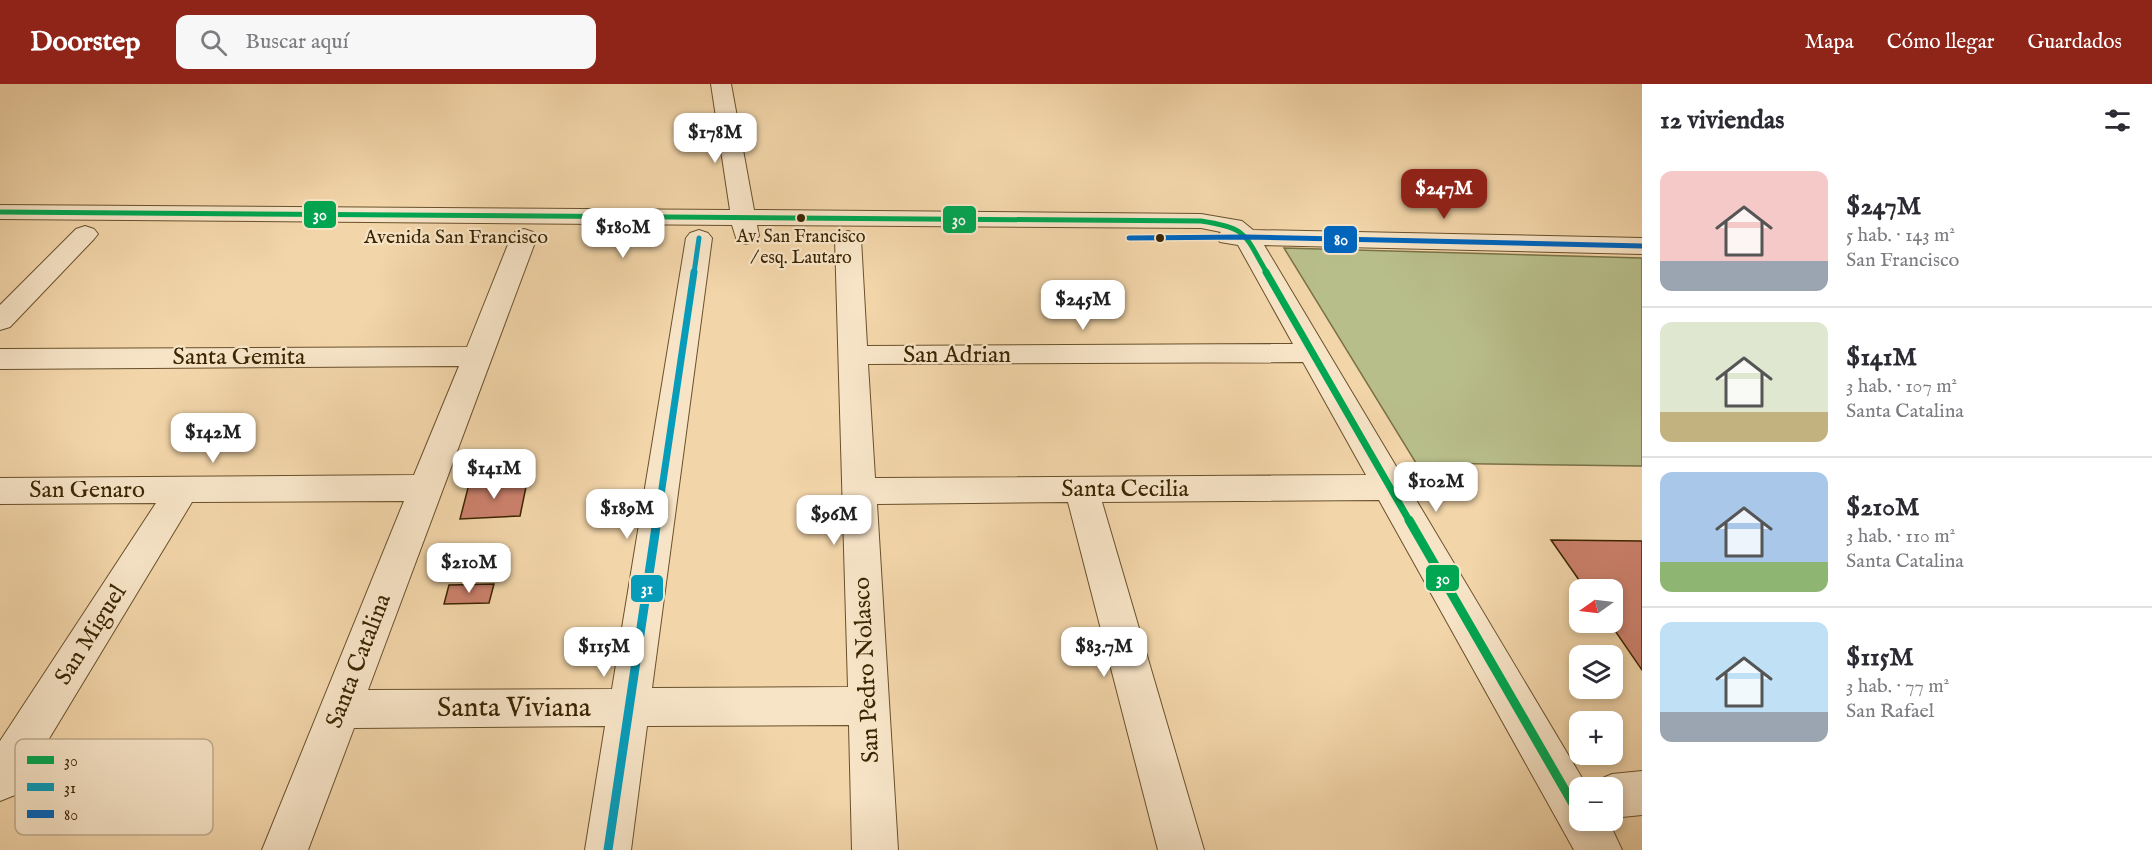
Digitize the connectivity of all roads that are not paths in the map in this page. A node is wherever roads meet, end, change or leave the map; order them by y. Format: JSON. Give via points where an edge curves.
{"nodes":[{"id":1,"x":721,"y":84,"type":"edge"},
{"id":2,"x":0,"y":212,"type":"edge"},
{"id":3,"x":746,"y":227,"type":"junction"},
{"id":4,"x":0,"y":234,"type":"edge"},
{"id":5,"x":85,"y":234,"type":"junction"},
{"id":6,"x":524,"y":237,"type":"junction"},
{"id":7,"x":1246,"y":237,"type":"junction"},
{"id":8,"x":699,"y":238,"type":"junction"},
{"id":9,"x":848,"y":239,"type":"junction"},
{"id":10,"x":1642,"y":246,"type":"edge"},
{"id":11,"x":0,"y":321,"type":"edge"},
{"id":12,"x":1313,"y":353,"type":"junction"},
{"id":13,"x":853,"y":355,"type":"junction"},
{"id":14,"x":477,"y":356,"type":"junction"},
{"id":15,"x":0,"y":359,"type":"edge"},
{"id":16,"x":426,"y":488,"type":"junction"},
{"id":17,"x":1390,"y":488,"type":"junction"},
{"id":18,"x":183,"y":490,"type":"junction"},
{"id":19,"x":1082,"y":490,"type":"junction"},
{"id":20,"x":0,"y":491,"type":"edge"},
{"id":21,"x":859,"y":491,"type":"junction"},
{"id":22,"x":869,"y":706,"type":"junction"},
{"id":23,"x":629,"y":708,"type":"junction"},
{"id":24,"x":340,"y":710,"type":"junction"},
{"id":25,"x":26,"y":739,"type":"edge"},
{"id":26,"x":15,"y":756,"type":"edge"},
{"id":27,"x":0,"y":780,"type":"edge"},
{"id":28,"x":1569,"y":781,"type":"edge"},
{"id":29,"x":1642,"y":793,"type":"edge"},
{"id":30,"x":1623,"y":798,"type":"edge"},
{"id":31,"x":1593,"y":831,"type":"edge"},
{"id":32,"x":285,"y":850,"type":"edge"},
{"id":33,"x":608,"y":850,"type":"edge"},
{"id":34,"x":875,"y":850,"type":"edge"},
{"id":35,"x":1181,"y":850,"type":"edge"},
{"id":36,"x":1599,"y":850,"type":"edge"}],
"edges":[{"from":1,"to":3,"type":"street"},
{"from":2,"to":3,"type":"street","name":"Avenida San Francisco"},
{"from":3,"to":7,"type":"street","name":"Avenida San Francisco","via":[[1201,220],[1233,226]]},
{"from":3,"to":8,"type":"street","name":"Avenida San Francisco"},
{"from":3,"to":9,"type":"street","name":"Avenida San Francisco"},
{"from":4,"to":5,"type":"street","name":"Avenida San Francisco"},
{"from":5,"to":6,"type":"street","name":"Avenida San Francisco"},
{"from":5,"to":11,"type":"street"},
{"from":6,"to":8,"type":"street","name":"Avenida San Francisco"},
{"from":6,"to":14,"type":"street","name":"Santa Catalina"},
{"from":7,"to":9,"type":"street","name":"Avenida San Francisco"},
{"from":7,"to":10,"type":"street"},
{"from":7,"to":12,"type":"street"},
{"from":8,"to":23,"type":"street"},
{"from":9,"to":13,"type":"street","name":"San Pedro Nolasco"},
{"from":12,"to":13,"type":"street","name":"San Adrian"},
{"from":12,"to":17,"type":"street"},
{"from":13,"to":21,"type":"street","name":"San Pedro Nolasco"},
{"from":14,"to":15,"type":"street","name":"Santa Gemita"},
{"from":14,"to":16,"type":"street","name":"Santa Catalina"},
{"from":16,"to":18,"type":"street","name":"San Genaro"},
{"from":16,"to":24,"type":"street","name":"Santa Catalina"},
{"from":17,"to":19,"type":"street","name":"Santa Cecilia"},
{"from":17,"to":28,"type":"street"},
{"from":18,"to":20,"type":"street","name":"San Genaro"},
{"from":18,"to":25,"type":"street","name":"San Miguel"},
{"from":19,"to":21,"type":"street","name":"Santa Cecilia"},
{"from":19,"to":35,"type":"street"},
{"from":21,"to":22,"type":"street","name":"San Pedro Nolasco"},
{"from":22,"to":23,"type":"street","name":"Santa Viviana"},
{"from":22,"to":34,"type":"street","name":"San Pedro Nolasco"},
{"from":23,"to":24,"type":"street","name":"Santa Viviana"},
{"from":23,"to":33,"type":"street"},
{"from":24,"to":32,"type":"street","name":"Santa Catalina"},
{"from":26,"to":27,"type":"street","name":"San Miguel"},
{"from":29,"to":30,"type":"street"},
{"from":31,"to":36,"type":"street"}]}
